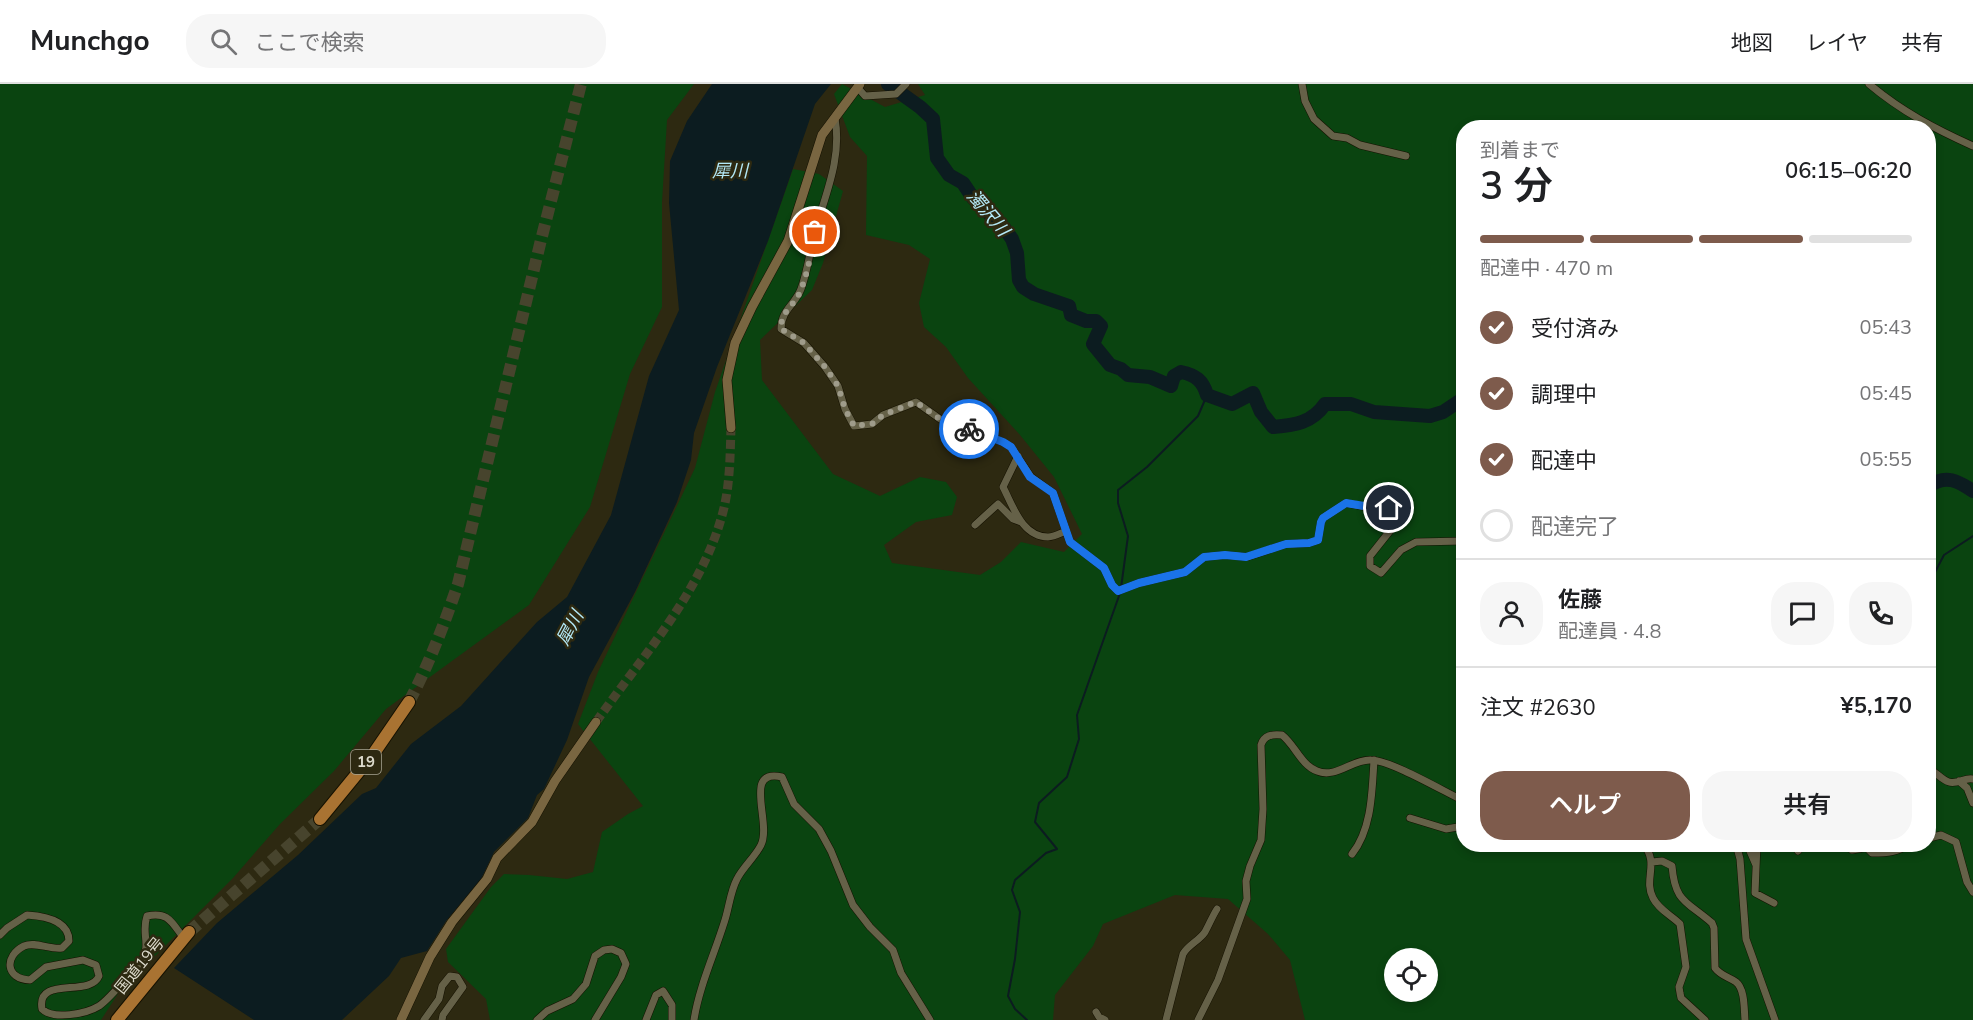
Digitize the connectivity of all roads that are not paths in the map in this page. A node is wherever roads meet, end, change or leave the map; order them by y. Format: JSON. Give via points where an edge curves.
{"nodes":[{"id":1,"x":906,"y":84,"type":"edge"},
{"id":2,"x":1302,"y":84,"type":"edge"},
{"id":3,"x":1869,"y":84,"type":"edge"},
{"id":4,"x":859,"y":86,"type":"edge"},
{"id":5,"x":835,"y":118,"type":"junction"},
{"id":6,"x":1919,"y":120,"type":"edge"},
{"id":7,"x":1936,"y":130,"type":"edge"},
{"id":8,"x":1973,"y":146,"type":"edge"},
{"id":9,"x":1406,"y":156,"type":"dead end"},
{"id":10,"x":731,"y":428,"type":"tunnel mouth"},
{"id":11,"x":1018,"y":456,"type":"junction"},
{"id":12,"x":1021,"y":522,"type":"junction"},
{"id":13,"x":975,"y":525,"type":"dead end"},
{"id":14,"x":1066,"y":531,"type":"junction"},
{"id":15,"x":1456,"y":541,"type":"edge"},
{"id":16,"x":409,"y":702,"type":"tunnel mouth"},
{"id":17,"x":596,"y":722,"type":"tunnel mouth"},
{"id":18,"x":1374,"y":760,"type":"junction"},
{"id":19,"x":1936,"y":775,"type":"edge"},
{"id":20,"x":1973,"y":779,"type":"edge"},
{"id":21,"x":1959,"y":781,"type":"junction"},
{"id":22,"x":1456,"y":797,"type":"edge"},
{"id":23,"x":1973,"y":803,"type":"edge"},
{"id":24,"x":1410,"y":818,"type":"dead end"},
{"id":25,"x":320,"y":819,"type":"tunnel mouth"},
{"id":26,"x":1456,"y":827,"type":"edge"},
{"id":27,"x":1936,"y":836,"type":"edge"},
{"id":28,"x":1647,"y":852,"type":"edge"},
{"id":29,"x":1738,"y":852,"type":"edge"},
{"id":30,"x":1750,"y":852,"type":"edge"},
{"id":31,"x":1757,"y":852,"type":"edge"},
{"id":32,"x":1870,"y":852,"type":"edge"},
{"id":33,"x":1896,"y":852,"type":"edge"},
{"id":34,"x":1352,"y":854,"type":"dead end"},
{"id":35,"x":1652,"y":862,"type":"junction"},
{"id":36,"x":1757,"y":867,"type":"junction"},
{"id":37,"x":1973,"y":892,"type":"edge"},
{"id":38,"x":1774,"y":903,"type":"dead end"},
{"id":39,"x":1217,"y":909,"type":"dead end"},
{"id":40,"x":0,"y":935,"type":"edge"},
{"id":41,"x":186,"y":935,"type":"joint"},
{"id":42,"x":1096,"y":1012,"type":"dead end"},
{"id":43,"x":124,"y":1017,"type":"edge"},
{"id":44,"x":401,"y":1020,"type":"edge"},
{"id":45,"x":424,"y":1020,"type":"edge"},
{"id":46,"x":442,"y":1020,"type":"edge"},
{"id":47,"x":537,"y":1020,"type":"edge"},
{"id":48,"x":594,"y":1020,"type":"edge"},
{"id":49,"x":646,"y":1020,"type":"edge"},
{"id":50,"x":672,"y":1020,"type":"edge"},
{"id":51,"x":694,"y":1020,"type":"edge"},
{"id":52,"x":930,"y":1020,"type":"edge"},
{"id":53,"x":1105,"y":1020,"type":"edge"},
{"id":54,"x":1166,"y":1020,"type":"edge"},
{"id":55,"x":1198,"y":1020,"type":"edge"},
{"id":56,"x":1705,"y":1020,"type":"edge"},
{"id":57,"x":1745,"y":1020,"type":"edge"},
{"id":58,"x":1775,"y":1020,"type":"edge"}],
"edges":[{"from":1,"to":4,"type":"street","via":[[896,94],[865,96]]},
{"from":2,"to":9,"type":"street","via":[[1314,119],[1333,136]]},
{"from":3,"to":6,"type":"street"},
{"from":4,"to":5,"type":"street"},
{"from":5,"to":10,"type":"street","via":[[822,135],[788,241],[735,343],[727,380]]},
{"from":5,"to":11,"type":"street","via":[[837,143],[831,183],[807,272],[799,294],[783,315],[781,329],[804,343],[825,367],[838,386],[854,426],[872,424],[883,415],[916,402],[940,419],[1003,442]]},
{"from":7,"to":8,"type":"street"},
{"from":11,"to":12,"type":"street","via":[[1003,487]]},
{"from":11,"to":14,"type":"street","via":[[1030,477],[1053,493]]},
{"from":12,"to":13,"type":"street","via":[[998,504]]},
{"from":12,"to":14,"type":"street","via":[[1044,536]]},
{"from":14,"to":15,"type":"street","via":[[1070,542],[1104,568],[1112,585],[1120,591],[1185,572],[1204,557],[1246,557],[1286,544],[1313,542],[1318,540],[1323,518],[1346,503],[1389,508],[1396,515],[1397,522],[1370,556],[1370,566],[1381,573],[1401,550],[1416,542]]},
{"from":16,"to":25,"type":"highway","number":"19","via":[[374,753]]},
{"from":17,"to":44,"type":"street","via":[[532,822],[498,858],[487,879],[452,922],[430,957]]},
{"from":18,"to":22,"type":"street"},
{"from":18,"to":34,"type":"street","via":[[1372,803],[1360,845]]},
{"from":18,"to":55,"type":"street","via":[[1318,772],[1308,767],[1282,735],[1270,735],[1262,741],[1261,840],[1246,881],[1247,899],[1240,919],[1218,980]]},
{"from":19,"to":21,"type":"street","via":[[1947,782]]},
{"from":20,"to":21,"type":"street"},
{"from":21,"to":23,"type":"street"},
{"from":24,"to":26,"type":"street","via":[[1446,829]]},
{"from":27,"to":37,"type":"street","via":[[1956,842]]},
{"from":28,"to":35,"type":"street"},
{"from":29,"to":58,"type":"street","via":[[1746,939]]},
{"from":30,"to":36,"type":"street"},
{"from":31,"to":36,"type":"street"},
{"from":32,"to":33,"type":"street"},
{"from":35,"to":56,"type":"street","via":[[1652,896],[1659,908],[1680,924],[1686,967],[1679,987],[1681,998]]},
{"from":35,"to":57,"type":"street","via":[[1672,866],[1673,884],[1679,896],[1712,923],[1715,968],[1742,989]]},
{"from":36,"to":38,"type":"street","via":[[1755,893]]},
{"from":39,"to":54,"type":"street","via":[[1204,934],[1183,954]]},
{"from":40,"to":41,"type":"street","via":[[27,915],[56,920],[68,931],[69,941],[62,948],[24,946],[13,956],[10,972],[19,979],[30,980],[46,967],[82,960],[96,965],[99,976],[95,983],[59,988],[46,994],[41,1005],[51,1016],[69,1016],[99,1006],[147,952],[147,916],[165,915]]},
{"from":41,"to":43,"type":"highway","name":"国道19号"},
{"from":42,"to":53,"type":"street"},
{"from":45,"to":46,"type":"street","via":[[440,999],[442,986],[450,976],[457,977],[464,987]]},
{"from":47,"to":48,"type":"street","via":[[546,1011],[573,999],[585,984],[595,956],[612,949],[621,953],[626,964]]},
{"from":49,"to":50,"type":"street","via":[[656,995],[663,991],[672,1005]]},
{"from":51,"to":52,"type":"street","via":[[736,879],[761,844],[764,826],[759,789],[762,780],[772,775],[782,777],[794,804],[819,829],[853,905],[893,950],[901,973]]}]}
